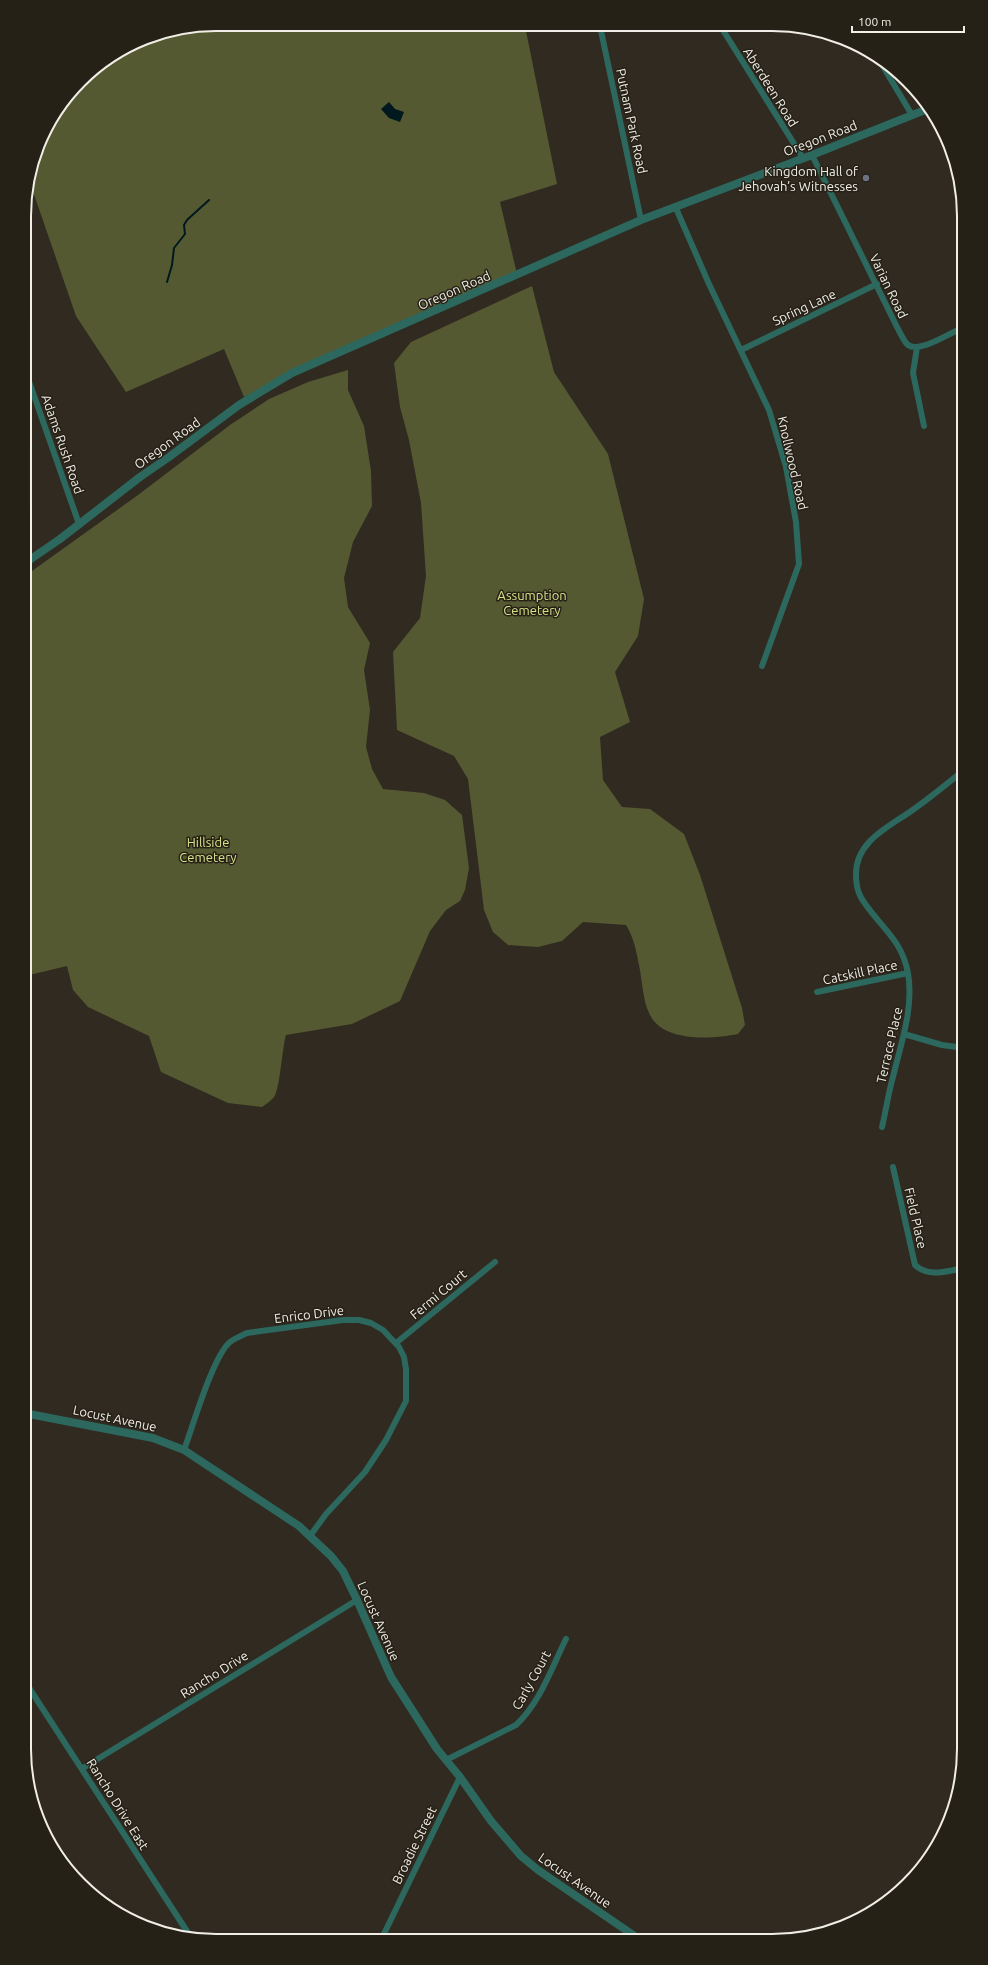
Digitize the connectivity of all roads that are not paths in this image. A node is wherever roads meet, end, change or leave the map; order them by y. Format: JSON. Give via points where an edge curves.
{"nodes":[{"id":1,"x":601,"y":31,"type":"edge"},
{"id":2,"x":724,"y":31,"type":"edge"},
{"id":3,"x":884,"y":68,"type":"edge"},
{"id":4,"x":924,"y":110,"type":"edge"},
{"id":5,"x":912,"y":115,"type":"junction"},
{"id":6,"x":812,"y":155,"type":"junction"},
{"id":7,"x":803,"y":158,"type":"junction"},
{"id":8,"x":675,"y":206,"type":"junction"},
{"id":9,"x":641,"y":220,"type":"junction"},
{"id":10,"x":877,"y":284,"type":"junction"},
{"id":11,"x":957,"y":331,"type":"edge"},
{"id":12,"x":917,"y":347,"type":"junction"},
{"id":13,"x":741,"y":350,"type":"junction"},
{"id":14,"x":31,"y":387,"type":"edge"},
{"id":15,"x":924,"y":426,"type":"dead end"},
{"id":16,"x":80,"y":524,"type":"junction"},
{"id":17,"x":31,"y":559,"type":"edge"},
{"id":18,"x":762,"y":666,"type":"dead end"},
{"id":19,"x":957,"y":776,"type":"edge"},
{"id":20,"x":908,"y":973,"type":"junction"},
{"id":21,"x":817,"y":992,"type":"dead end"},
{"id":22,"x":904,"y":1034,"type":"junction"},
{"id":23,"x":957,"y":1047,"type":"edge"},
{"id":24,"x":882,"y":1127,"type":"dead end"},
{"id":25,"x":893,"y":1167,"type":"dead end"},
{"id":26,"x":495,"y":1262,"type":"dead end"},
{"id":27,"x":957,"y":1269,"type":"edge"},
{"id":28,"x":396,"y":1343,"type":"junction"},
{"id":29,"x":31,"y":1413,"type":"edge"},
{"id":30,"x":184,"y":1450,"type":"junction"},
{"id":31,"x":310,"y":1536,"type":"junction"},
{"id":32,"x":357,"y":1600,"type":"junction"},
{"id":33,"x":566,"y":1639,"type":"dead end"},
{"id":34,"x":31,"y":1690,"type":"edge"},
{"id":35,"x":446,"y":1760,"type":"junction"},
{"id":36,"x":83,"y":1768,"type":"junction"},
{"id":37,"x":460,"y":1777,"type":"junction"},
{"id":38,"x":187,"y":1931,"type":"edge"},
{"id":39,"x":384,"y":1934,"type":"edge"},
{"id":40,"x":632,"y":1934,"type":"edge"}],
"edges":[{"from":1,"to":9,"type":"street","name":"Putnam Park Road"},
{"from":2,"to":7,"type":"street","name":"Aberdeen Road"},
{"from":3,"to":5,"type":"street"},
{"from":4,"to":5,"type":"street","name":"Oregon Road"},
{"from":5,"to":6,"type":"street","name":"Oregon Road"},
{"from":6,"to":7,"type":"street","name":"Oregon Road"},
{"from":6,"to":10,"type":"street","name":"Varian Road"},
{"from":7,"to":8,"type":"street","name":"Oregon Road"},
{"from":8,"to":9,"type":"street","name":"Oregon Road"},
{"from":8,"to":13,"type":"street","name":"Knollwood Road"},
{"from":9,"to":16,"type":"street","name":"Oregon Road","via":[[277,380],[140,477]]},
{"from":10,"to":12,"type":"street","name":"Varian Road","via":[[907,344]]},
{"from":10,"to":13,"type":"street","name":"Spring Lane"},
{"from":11,"to":12,"type":"street"},
{"from":12,"to":15,"type":"street","via":[[913,373]]},
{"from":13,"to":18,"type":"street","name":"Knollwood Road","via":[[769,410],[780,444],[796,522],[799,554],[799,564]]},
{"from":14,"to":16,"type":"street","name":"Adams Rush Road"},
{"from":16,"to":17,"type":"street","name":"Oregon Road"},
{"from":19,"to":20,"type":"street","name":"Terrace Place","via":[[876,835],[865,846],[856,870],[858,891],[872,913],[895,939],[904,955]]},
{"from":20,"to":21,"type":"street","name":"Catskill Place"},
{"from":20,"to":22,"type":"street","name":"Terrace Place","via":[[909,1004]]},
{"from":22,"to":23,"type":"street"},
{"from":22,"to":24,"type":"street","name":"Terrace Place"},
{"from":25,"to":27,"type":"street","name":"Field Place","via":[[915,1265],[928,1273]]},
{"from":26,"to":28,"type":"street","name":"Fermi Court"},
{"from":28,"to":30,"type":"street","name":"Enrico Drive","via":[[371,1323],[348,1320],[246,1333],[236,1338],[218,1358]]},
{"from":28,"to":31,"type":"street","name":"Enrico Drive","via":[[404,1357],[406,1401],[376,1458]]},
{"from":29,"to":30,"type":"street","name":"Locust Avenue","via":[[153,1438]]},
{"from":30,"to":31,"type":"street","name":"Locust Avenue","via":[[299,1526]]},
{"from":31,"to":32,"type":"street","name":"Locust Avenue","via":[[343,1571]]},
{"from":32,"to":35,"type":"street","name":"Locust Avenue","via":[[391,1677],[436,1749]]},
{"from":32,"to":36,"type":"street","name":"Rancho Drive"},
{"from":33,"to":35,"type":"street","name":"Carly Court","via":[[535,1700],[520,1721]]},
{"from":34,"to":36,"type":"street","name":"Rancho Drive East"},
{"from":35,"to":37,"type":"street","name":"Locust Avenue"},
{"from":36,"to":38,"type":"street","name":"Rancho Drive East"},
{"from":37,"to":39,"type":"street","name":"Broadie Street"},
{"from":37,"to":40,"type":"street","name":"Locust Avenue","via":[[491,1822],[521,1856]]}]}
